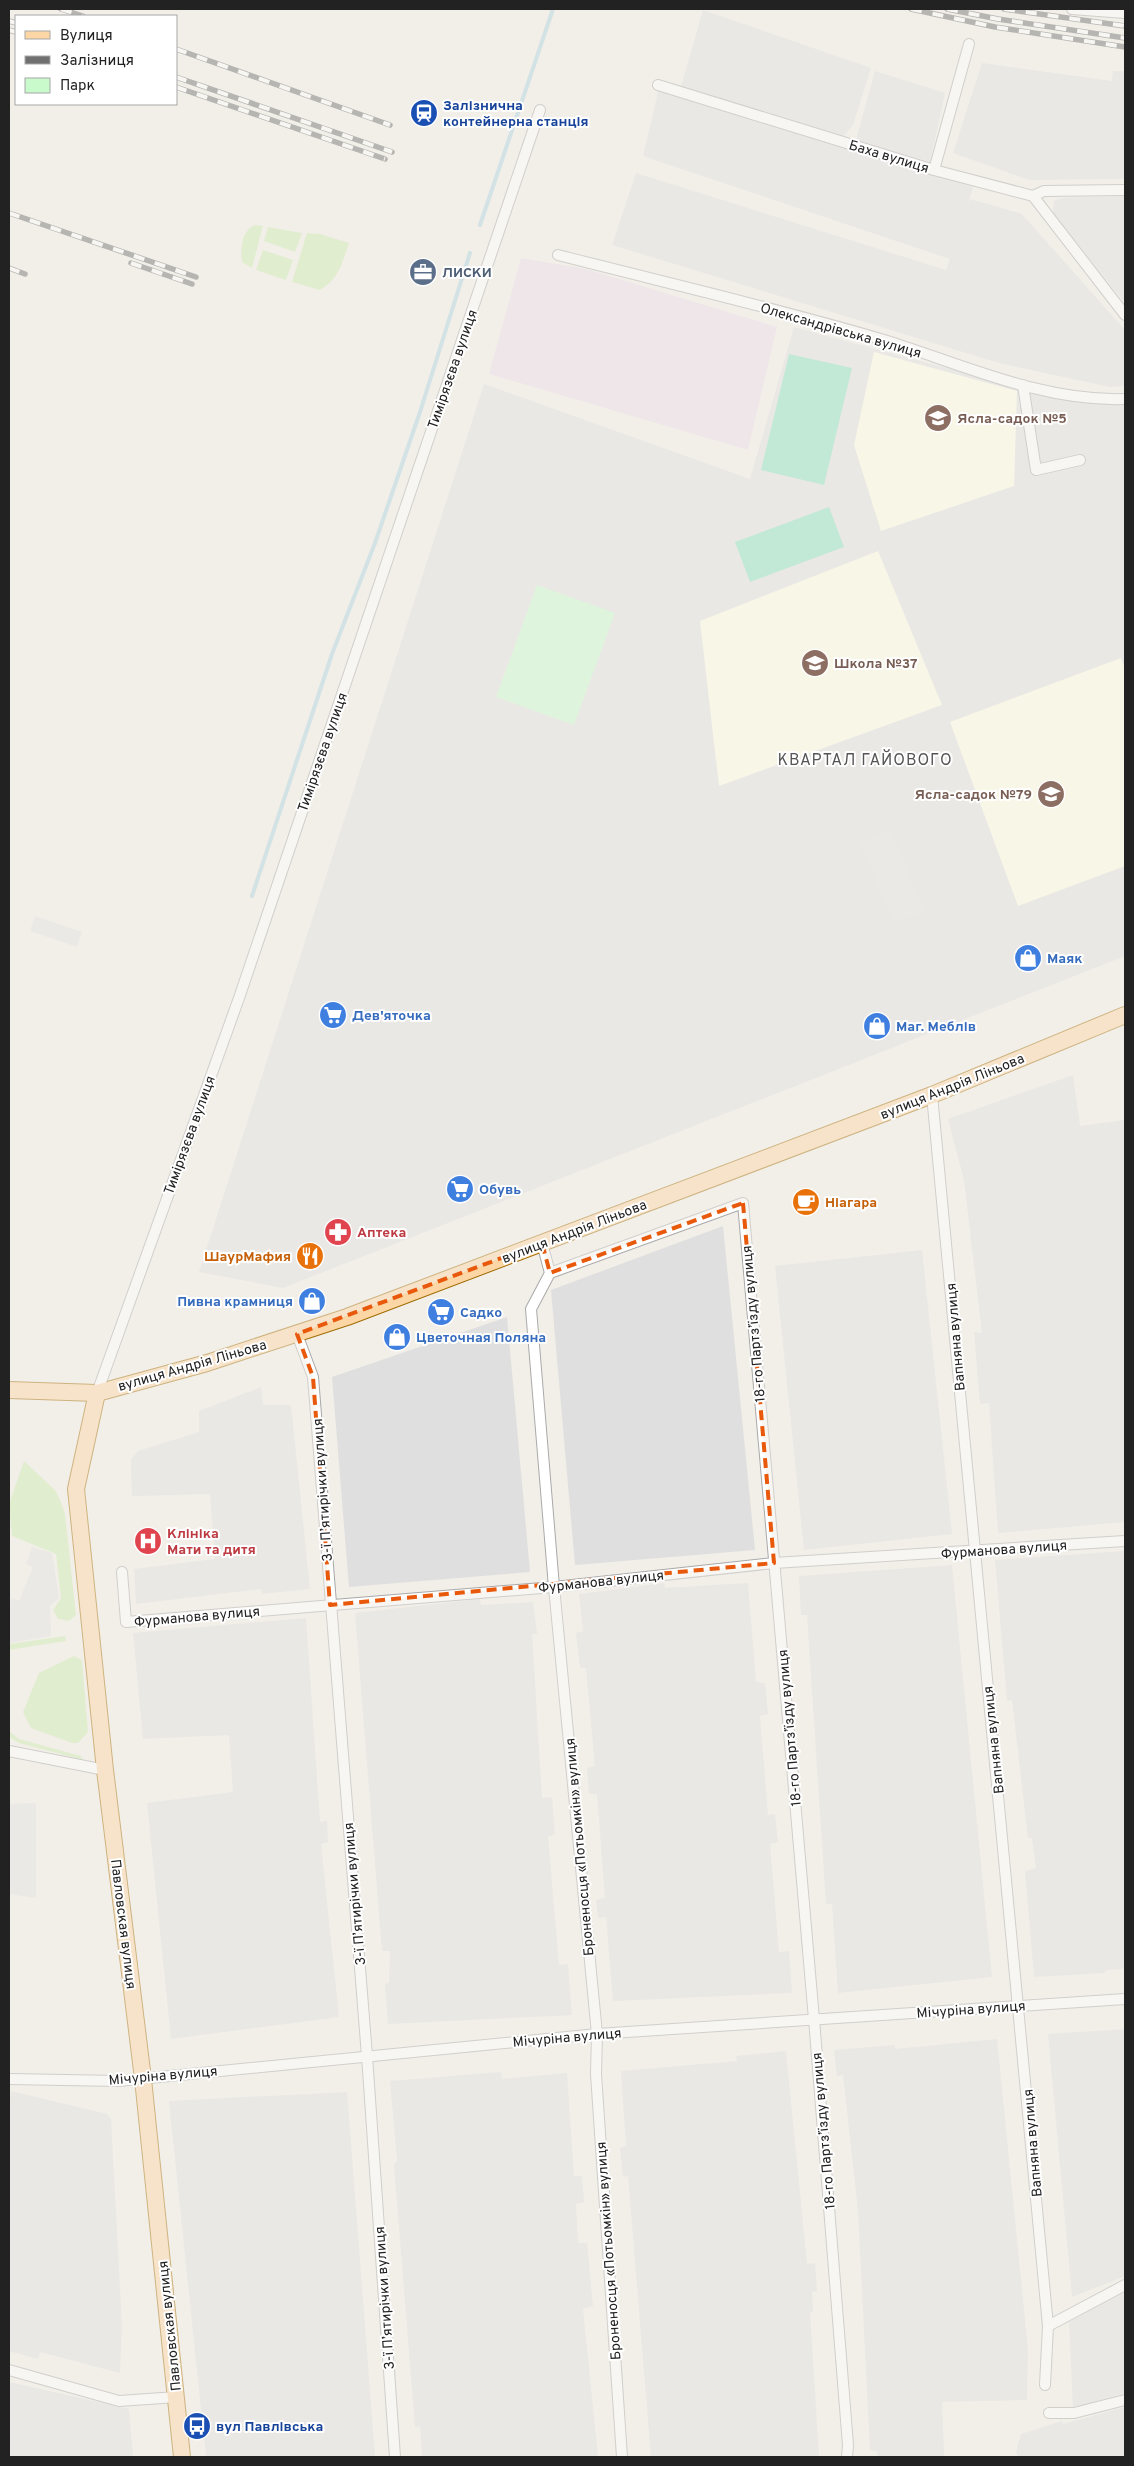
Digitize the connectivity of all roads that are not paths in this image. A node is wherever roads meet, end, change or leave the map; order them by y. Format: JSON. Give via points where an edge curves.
{"nodes":[{"id":1,"x":1072,"y":9,"type":"edge"},
{"id":2,"x":1125,"y":13,"type":"edge"},
{"id":3,"x":970,"y":44,"type":"dead end"},
{"id":4,"x":658,"y":85,"type":"dead end"},
{"id":5,"x":540,"y":110,"type":"dead end"},
{"id":6,"x":934,"y":170,"type":"junction"},
{"id":7,"x":1125,"y":190,"type":"edge"},
{"id":8,"x":1033,"y":196,"type":"junction"},
{"id":9,"x":558,"y":255,"type":"dead end"},
{"id":10,"x":1125,"y":315,"type":"edge"},
{"id":11,"x":1024,"y":385,"type":"junction"},
{"id":12,"x":1125,"y":399,"type":"edge"},
{"id":13,"x":1080,"y":460,"type":"dead end"},
{"id":14,"x":1125,"y":1015,"type":"edge"},
{"id":15,"x":932,"y":1095,"type":"junction"},
{"id":16,"x":542,"y":1243,"type":"junction"},
{"id":17,"x":550,"y":1273,"type":"junction"},
{"id":18,"x":297,"y":1334,"type":"junction"},
{"id":19,"x":9,"y":1390,"type":"edge"},
{"id":20,"x":97,"y":1392,"type":"junction"},
{"id":21,"x":1125,"y":1541,"type":"edge"},
{"id":22,"x":975,"y":1551,"type":"junction"},
{"id":23,"x":774,"y":1563,"type":"junction"},
{"id":24,"x":122,"y":1572,"type":"dead end"},
{"id":25,"x":554,"y":1587,"type":"junction"},
{"id":26,"x":330,"y":1605,"type":"junction"},
{"id":27,"x":9,"y":1751,"type":"edge"},
{"id":28,"x":105,"y":1770,"type":"junction"},
{"id":29,"x":1125,"y":1999,"type":"edge"},
{"id":30,"x":1019,"y":2006,"type":"junction"},
{"id":31,"x":814,"y":2019,"type":"junction"},
{"id":32,"x":597,"y":2034,"type":"junction"},
{"id":33,"x":368,"y":2056,"type":"junction"},
{"id":34,"x":9,"y":2078,"type":"edge"},
{"id":35,"x":143,"y":2079,"type":"junction"},
{"id":36,"x":1125,"y":2285,"type":"edge"},
{"id":37,"x":1048,"y":2326,"type":"junction"},
{"id":38,"x":9,"y":2370,"type":"edge"},
{"id":39,"x":1045,"y":2385,"type":"dead end"},
{"id":40,"x":177,"y":2397,"type":"junction"},
{"id":41,"x":1125,"y":2400,"type":"edge"},
{"id":42,"x":1049,"y":2413,"type":"dead end"},
{"id":43,"x":182,"y":2457,"type":"edge"},
{"id":44,"x":395,"y":2457,"type":"edge"},
{"id":45,"x":622,"y":2457,"type":"edge"},
{"id":46,"x":847,"y":2457,"type":"edge"}],
"edges":[{"from":1,"to":2,"type":"street"},
{"from":3,"to":6,"type":"street"},
{"from":4,"to":6,"type":"street","name":"Баха вулиця"},
{"from":5,"to":20,"type":"street","name":"Тимірязєва вулиця","via":[[239,998]]},
{"from":6,"to":8,"type":"street","name":"Баха вулиця"},
{"from":7,"to":8,"type":"street","name":"Баха вулиця","via":[[1044,191]]},
{"from":8,"to":10,"type":"street"},
{"from":9,"to":11,"type":"street","name":"Олександрівська вулиця","via":[[884,340]]},
{"from":11,"to":12,"type":"street","name":"Олександрівська вулиця","via":[[1052,393]]},
{"from":11,"to":13,"type":"street","via":[[1036,470]]},
{"from":14,"to":15,"type":"main road","name":"вулиця Андрія Ліньова"},
{"from":15,"to":16,"type":"main road","name":"вулиця Андрія Ліньова"},
{"from":15,"to":22,"type":"street","name":"Вапняна вулиця"},
{"from":16,"to":17,"type":"street"},
{"from":16,"to":18,"type":"main road","name":"вулиця Андрія Ліньова"},
{"from":17,"to":23,"type":"street","name":"18-го Партз’їзду вулиця","via":[[743,1203]]},
{"from":17,"to":25,"type":"street","name":"Броненосця «Потьомкін» вулиця","via":[[531,1309]]},
{"from":18,"to":20,"type":"main road","name":"вулиця Андрія Ліньова","via":[[207,1363]]},
{"from":18,"to":26,"type":"street","name":"3-ї П’ятирічки вулиця","via":[[313,1377]]},
{"from":19,"to":20,"type":"main road","name":"вулиця Андрія Ліньова"},
{"from":20,"to":28,"type":"main road","name":"Павловская вулиця","via":[[76,1489]]},
{"from":21,"to":22,"type":"street","name":"Фурманова вулиця"},
{"from":22,"to":23,"type":"street","name":"Фурманова вулиця"},
{"from":22,"to":30,"type":"street","name":"Вапняна вулиця"},
{"from":23,"to":25,"type":"street","name":"Фурманова вулиця"},
{"from":23,"to":31,"type":"street","name":"18-го Партз’їзду вулиця"},
{"from":24,"to":26,"type":"street","name":"Фурманова вулиця","via":[[126,1622]]},
{"from":25,"to":26,"type":"street","name":"Фурманова вулиця"},
{"from":25,"to":32,"type":"street","name":"Броненосця «Потьомкін» вулиця"},
{"from":26,"to":33,"type":"street","name":"3-ї П’ятирічки вулиця"},
{"from":27,"to":28,"type":"street"},
{"from":28,"to":35,"type":"main road","name":"Павловская вулиця"},
{"from":29,"to":30,"type":"street","name":"Мічуріна вулиця"},
{"from":30,"to":31,"type":"street","name":"Мічуріна вулиця"},
{"from":30,"to":37,"type":"street","name":"Вапняна вулиця"},
{"from":31,"to":32,"type":"street","name":"Мічуріна вулиця"},
{"from":31,"to":46,"type":"street","name":"18-го Партз’їзду вулиця"},
{"from":32,"to":33,"type":"street","name":"Мічуріна вулиця"},
{"from":32,"to":45,"type":"street","name":"Броненосця «Потьомкін» вулиця","via":[[596,2074]]},
{"from":33,"to":35,"type":"street","name":"Мічуріна вулиця"},
{"from":33,"to":44,"type":"street","name":"3-ї П’ятирічки вулиця"},
{"from":34,"to":35,"type":"street","name":"Мічуріна вулиця"},
{"from":35,"to":40,"type":"main road","name":"Павловская вулиця"},
{"from":36,"to":37,"type":"street"},
{"from":37,"to":39,"type":"street","name":"Вапняна вулиця"},
{"from":38,"to":40,"type":"street","via":[[119,2401]]},
{"from":40,"to":43,"type":"main road","name":"Павловская вулиця"},
{"from":41,"to":42,"type":"street","via":[[1074,2413]]}]}
